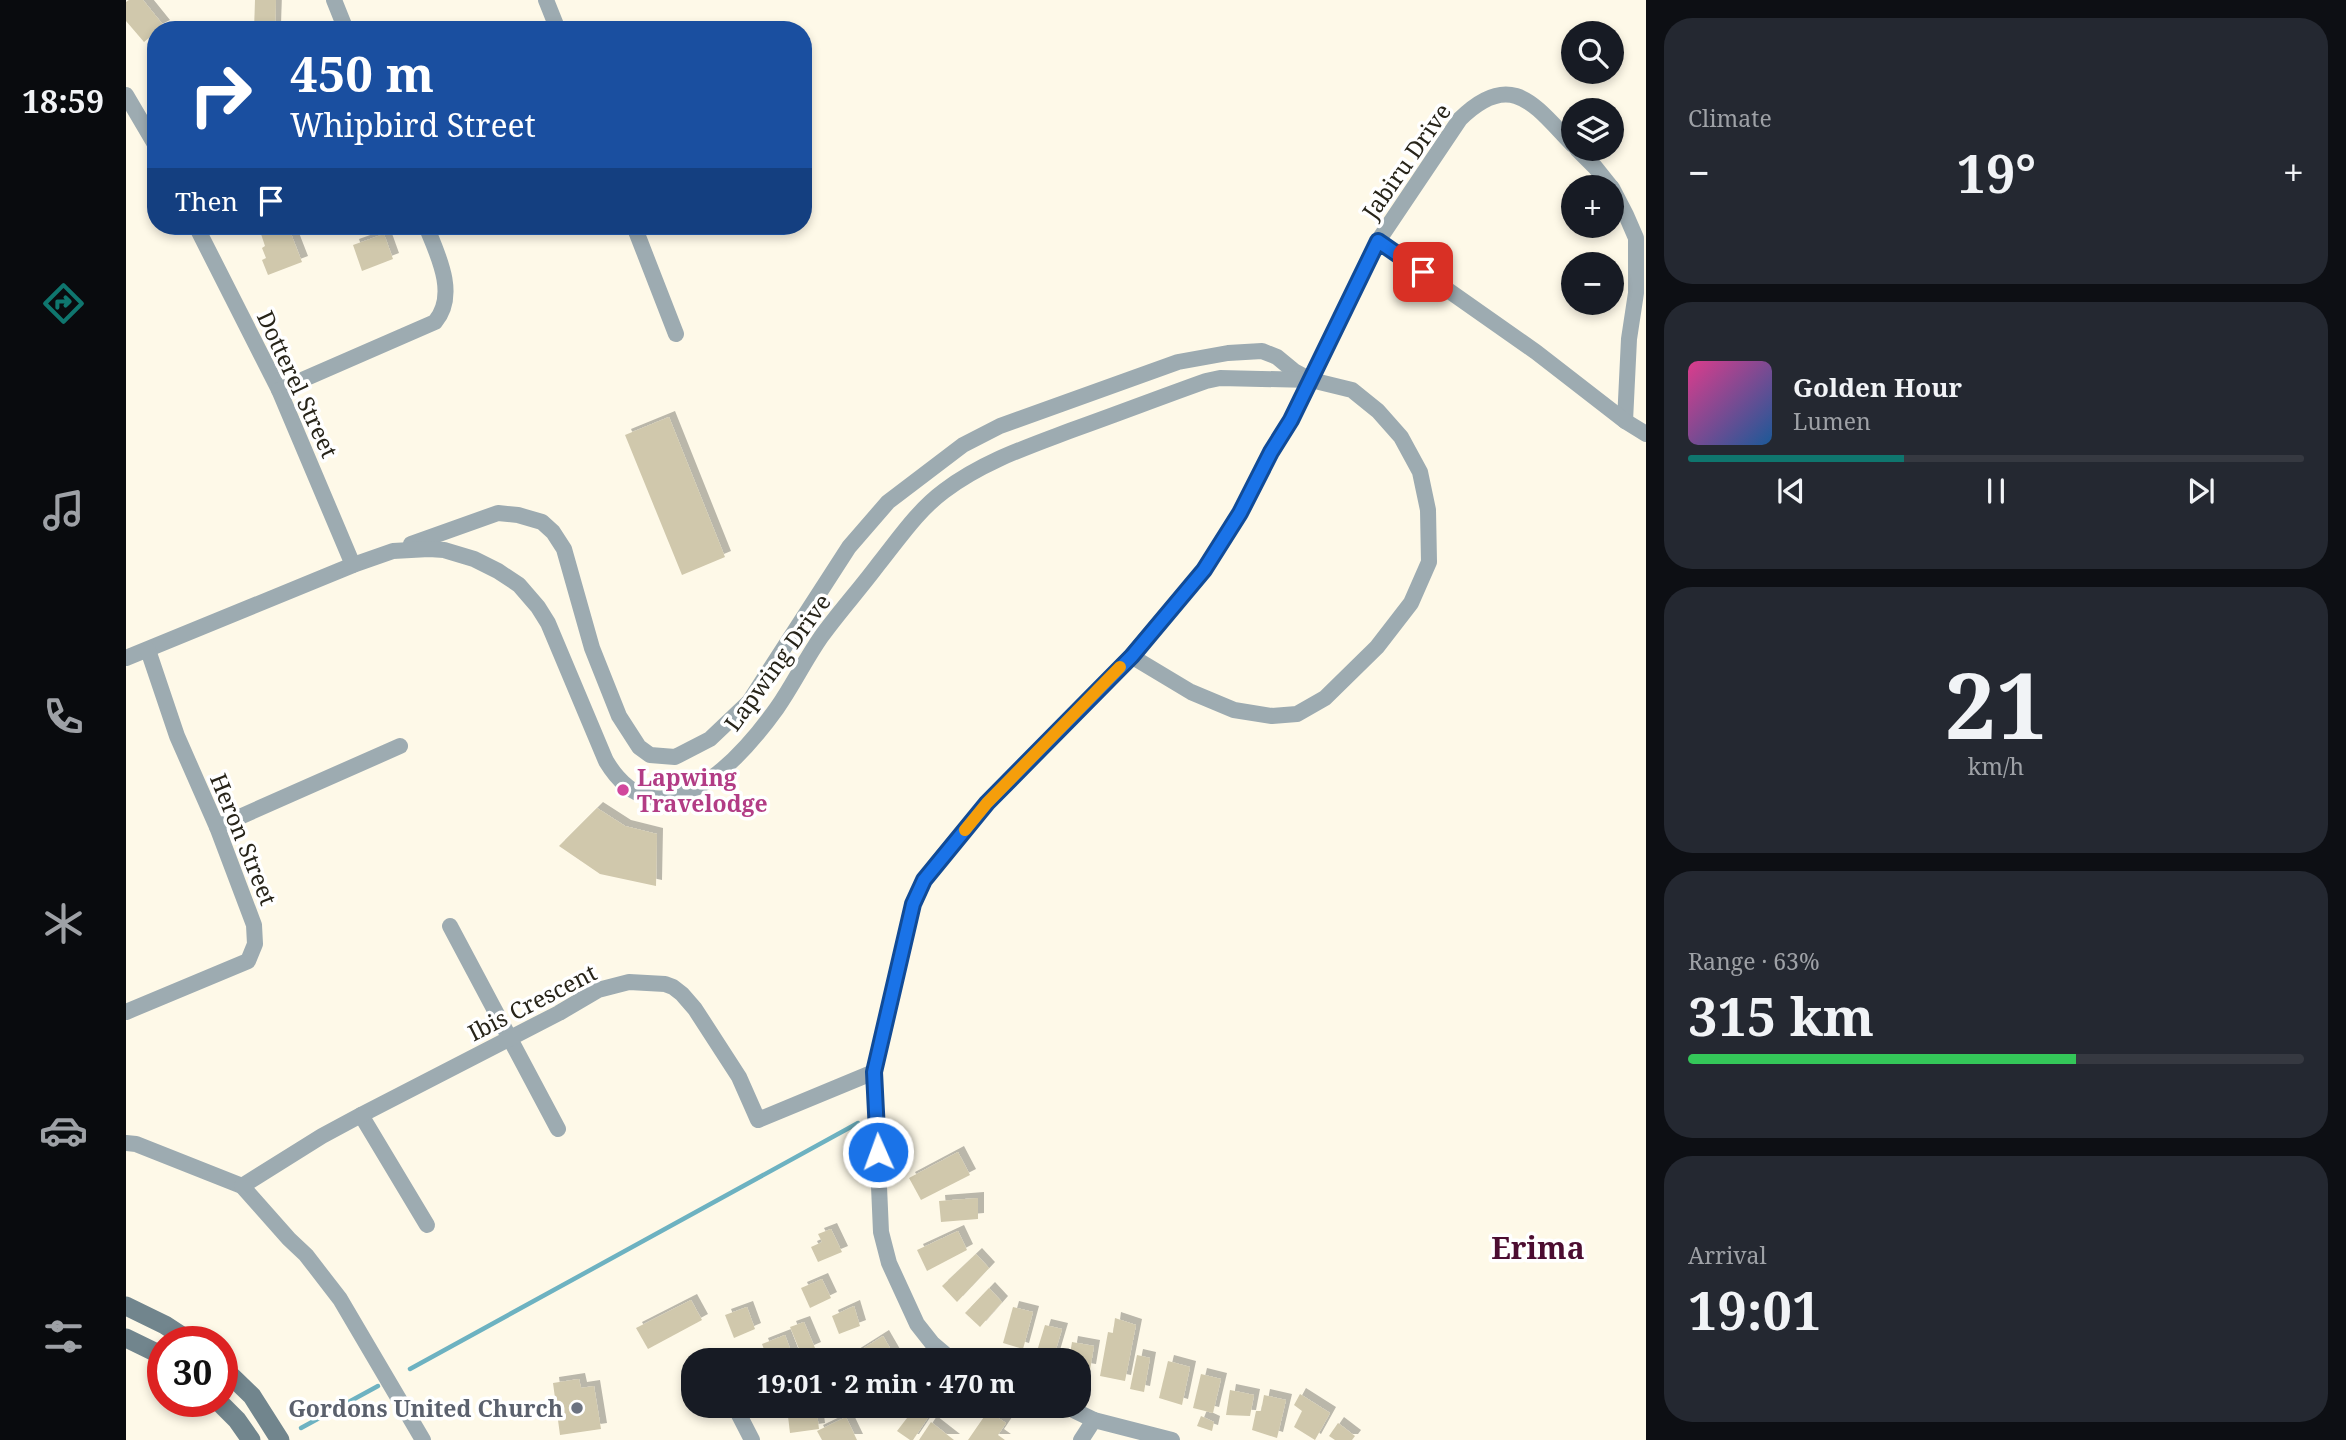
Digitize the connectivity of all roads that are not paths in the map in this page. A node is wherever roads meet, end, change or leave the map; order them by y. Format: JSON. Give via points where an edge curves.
{"nodes":[{"id":1,"x":334,"y":0,"type":"edge"},
{"id":2,"x":546,"y":0,"type":"edge"},
{"id":3,"x":342,"y":21,"type":"edge"},
{"id":4,"x":554,"y":21,"type":"edge"},
{"id":5,"x":126,"y":95,"type":"edge"},
{"id":6,"x":147,"y":131,"type":"edge"},
{"id":7,"x":1561,"y":133,"type":"edge"},
{"id":8,"x":1587,"y":161,"type":"edge"},
{"id":9,"x":1600,"y":175,"type":"edge"},
{"id":10,"x":1624,"y":211,"type":"edge"},
{"id":11,"x":201,"y":235,"type":"edge"},
{"id":12,"x":430,"y":235,"type":"edge"},
{"id":13,"x":638,"y":235,"type":"edge"},
{"id":14,"x":1378,"y":241,"type":"junction"},
{"id":15,"x":676,"y":334,"type":"dead end"},
{"id":16,"x":1311,"y":380,"type":"junction"},
{"id":17,"x":279,"y":390,"type":"junction"},
{"id":18,"x":1625,"y":421,"type":"junction"},
{"id":19,"x":1646,"y":434,"type":"edge"},
{"id":20,"x":393,"y":551,"type":"junction"},
{"id":21,"x":353,"y":565,"type":"junction"},
{"id":22,"x":148,"y":650,"type":"junction"},
{"id":23,"x":1132,"y":656,"type":"junction"},
{"id":24,"x":126,"y":657,"type":"edge"},
{"id":25,"x":400,"y":746,"type":"dead end"},
{"id":26,"x":217,"y":827,"type":"junction"},
{"id":27,"x":450,"y":926,"type":"dead end"},
{"id":28,"x":126,"y":1012,"type":"edge"},
{"id":29,"x":509,"y":1038,"type":"junction"},
{"id":30,"x":874,"y":1072,"type":"junction"},
{"id":31,"x":361,"y":1115,"type":"junction"},
{"id":32,"x":558,"y":1129,"type":"dead end"},
{"id":33,"x":126,"y":1143,"type":"edge"},
{"id":34,"x":242,"y":1186,"type":"junction"},
{"id":35,"x":427,"y":1224,"type":"dead end"},
{"id":36,"x":126,"y":1306,"type":"edge"},
{"id":37,"x":164,"y":1326,"type":"edge"},
{"id":38,"x":126,"y":1338,"type":"edge"},
{"id":39,"x":147,"y":1348,"type":"edge"},
{"id":40,"x":938,"y":1348,"type":"edge"},
{"id":41,"x":238,"y":1382,"type":"edge"},
{"id":42,"x":234,"y":1417,"type":"edge"},
{"id":43,"x":741,"y":1418,"type":"edge"},
{"id":44,"x":1090,"y":1418,"type":"edge"},
{"id":45,"x":1094,"y":1420,"type":"junction"},
{"id":46,"x":251,"y":1440,"type":"edge"},
{"id":47,"x":280,"y":1440,"type":"edge"},
{"id":48,"x":423,"y":1440,"type":"edge"},
{"id":49,"x":752,"y":1440,"type":"edge"},
{"id":50,"x":1081,"y":1440,"type":"edge"},
{"id":51,"x":1172,"y":1440,"type":"edge"}],
"edges":[{"from":1,"to":3,"type":"street"},
{"from":2,"to":4,"type":"street"},
{"from":5,"to":6,"type":"street"},
{"from":7,"to":14,"type":"street","name":"Jabiru Drive","via":[[1526,99],[1509,94],[1473,107],[1460,119]]},
{"from":8,"to":9,"type":"street"},
{"from":10,"to":18,"type":"street","via":[[1636,238]]},
{"from":11,"to":17,"type":"street","name":"Dotterel Street"},
{"from":12,"to":17,"type":"street","via":[[445,280],[443,312],[435,322]]},
{"from":13,"to":15,"type":"street"},
{"from":14,"to":16,"type":"street","name":"Jabiru Drive"},
{"from":14,"to":18,"type":"street"},
{"from":16,"to":20,"type":"street","name":"Lapwing Drive","via":[[1206,380],[1003,456],[944,491],[922,510],[821,637],[750,742],[706,783],[667,799],[645,797],[614,775],[548,623],[519,586],[466,555],[429,549]]},
{"from":16,"to":20,"type":"street","via":[[1262,351],[1178,362],[1000,426],[963,445],[888,502],[849,547],[749,702],[710,739],[676,757],[650,755],[639,747],[619,716],[592,648],[564,549],[542,523],[498,513]]},
{"from":16,"to":23,"type":"street","name":"Jabiru Drive","via":[[1204,570]]},
{"from":16,"to":23,"type":"street","via":[[1352,390],[1378,411],[1401,437],[1420,472],[1428,510],[1429,562],[1411,603],[1377,647],[1325,698],[1297,714],[1272,716],[1234,710],[1191,692]]},
{"from":17,"to":21,"type":"street","name":"Dotterel Street"},
{"from":18,"to":19,"type":"street"},
{"from":20,"to":21,"type":"street","name":"Lapwing Drive"},
{"from":21,"to":22,"type":"street","name":"Lapwing Drive"},
{"from":22,"to":24,"type":"street","name":"Lapwing Drive"},
{"from":22,"to":26,"type":"street","name":"Heron Street","via":[[177,736]]},
{"from":23,"to":30,"type":"street","name":"Jabiru Drive","via":[[987,803],[924,880],[913,904]]},
{"from":25,"to":26,"type":"street"},
{"from":26,"to":28,"type":"street","name":"Heron Street","via":[[254,925],[255,944],[248,961]]},
{"from":27,"to":29,"type":"street"},
{"from":29,"to":30,"type":"street","name":"Ibis Crescent","via":[[598,990],[629,982],[651,983],[673,987],[695,1009],[739,1077],[758,1120]]},
{"from":29,"to":31,"type":"street","name":"Ibis Crescent"},
{"from":29,"to":32,"type":"street"},
{"from":30,"to":40,"type":"street","name":"Jabiru Drive","via":[[881,1232],[889,1263],[917,1324]]},
{"from":31,"to":34,"type":"street","name":"Ibis Crescent"},
{"from":31,"to":35,"type":"street"},
{"from":33,"to":34,"type":"street"},
{"from":34,"to":48,"type":"street","via":[[340,1299]]},
{"from":36,"to":37,"type":"main road"},
{"from":38,"to":39,"type":"main road"},
{"from":41,"to":47,"type":"main road"},
{"from":42,"to":46,"type":"main road"},
{"from":43,"to":49,"type":"street"},
{"from":44,"to":45,"type":"street"},
{"from":45,"to":50,"type":"street"},
{"from":45,"to":51,"type":"street"}]}
